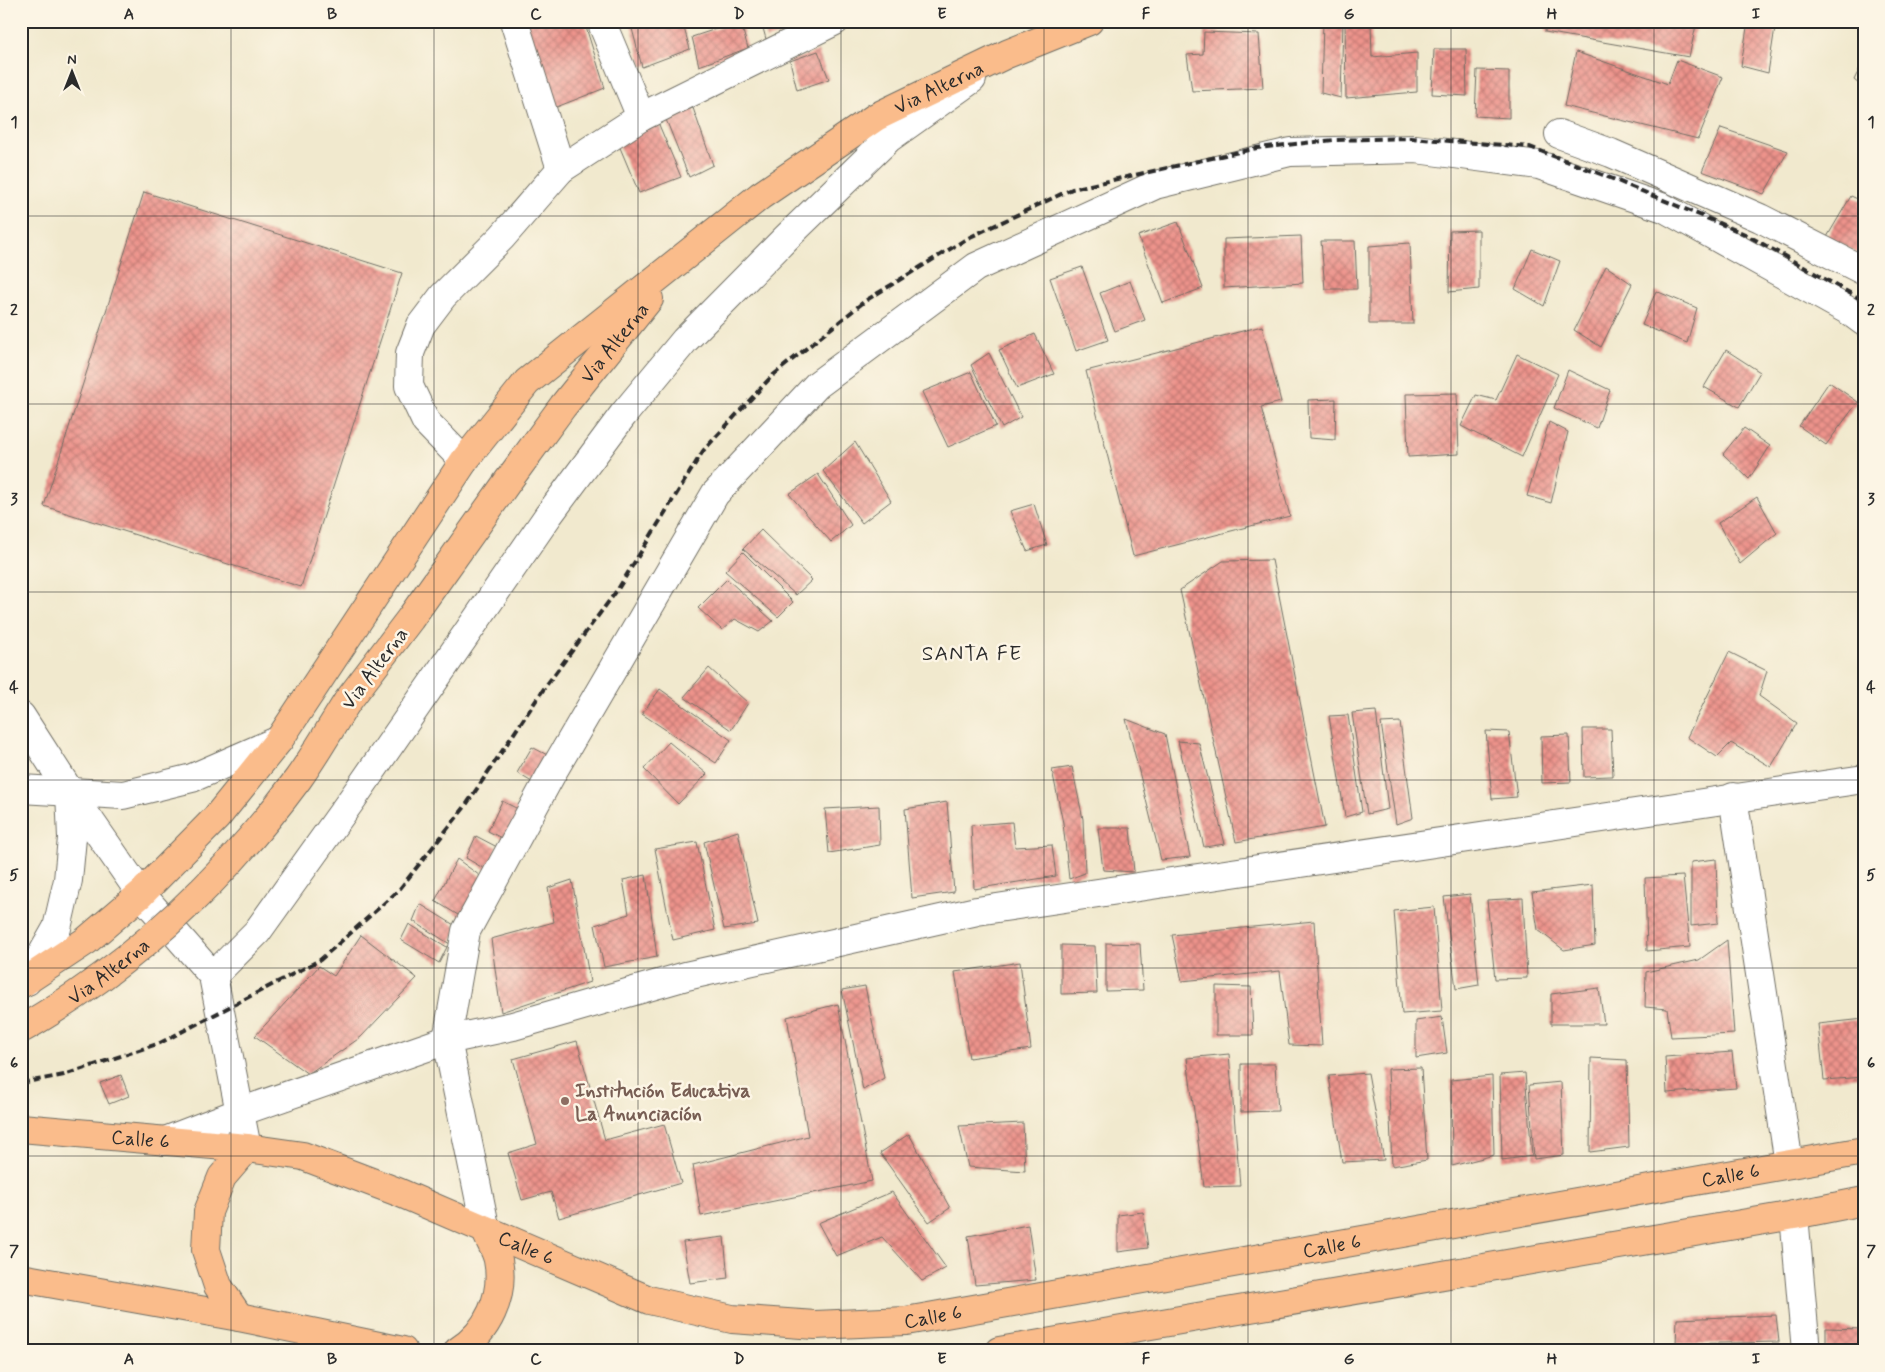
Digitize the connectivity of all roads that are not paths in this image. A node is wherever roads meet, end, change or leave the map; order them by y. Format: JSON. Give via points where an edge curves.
{"nodes":[{"id":1,"x":514,"y":21,"type":"edge"},
{"id":2,"x":601,"y":21,"type":"edge"},
{"id":3,"x":835,"y":21,"type":"edge"},
{"id":4,"x":1089,"y":21,"type":"edge"},
{"id":5,"x":1007,"y":54,"type":"junction"},
{"id":6,"x":641,"y":117,"type":"junction"},
{"id":7,"x":1559,"y":134,"type":"dead end"},
{"id":8,"x":561,"y":169,"type":"junction"},
{"id":9,"x":679,"y":260,"type":"junction"},
{"id":10,"x":1864,"y":272,"type":"edge"},
{"id":11,"x":1864,"y":322,"type":"edge"},
{"id":12,"x":464,"y":462,"type":"junction"},
{"id":13,"x":21,"y":716,"type":"edge"},
{"id":14,"x":279,"y":740,"type":"junction"},
{"id":15,"x":1864,"y":779,"type":"edge"},
{"id":16,"x":21,"y":790,"type":"edge"},
{"id":17,"x":70,"y":792,"type":"junction"},
{"id":18,"x":1733,"y":798,"type":"junction"},
{"id":19,"x":141,"y":894,"type":"junction"},
{"id":20,"x":213,"y":976,"type":"junction"},
{"id":21,"x":24,"y":983,"type":"edge"},
{"id":22,"x":21,"y":1029,"type":"edge"},
{"id":23,"x":447,"y":1040,"type":"junction"},
{"id":24,"x":240,"y":1112,"type":"junction"},
{"id":25,"x":21,"y":1128,"type":"edge"},
{"id":26,"x":165,"y":1141,"type":"junction"},
{"id":27,"x":247,"y":1148,"type":"junction"},
{"id":28,"x":1864,"y":1151,"type":"edge"},
{"id":29,"x":1789,"y":1164,"type":"junction"},
{"id":30,"x":1864,"y":1200,"type":"edge"},
{"id":31,"x":1794,"y":1215,"type":"junction"},
{"id":32,"x":486,"y":1231,"type":"junction"},
{"id":33,"x":21,"y":1278,"type":"edge"},
{"id":34,"x":239,"y":1317,"type":"junction"},
{"id":35,"x":403,"y":1351,"type":"edge"},
{"id":36,"x":458,"y":1351,"type":"edge"},
{"id":37,"x":999,"y":1351,"type":"edge"},
{"id":38,"x":1806,"y":1351,"type":"edge"}],
"edges":[{"from":1,"to":8,"type":"street"},
{"from":2,"to":6,"type":"street"},
{"from":3,"to":6,"type":"street"},
{"from":4,"to":5,"type":"main road","name":"Via Alterna"},
{"from":5,"to":9,"type":"main road","name":"Via Alterna","via":[[876,117],[760,196]]},
{"from":5,"to":20,"type":"street","via":[[889,138],[685,340],[623,415],[548,516],[257,932]]},
{"from":6,"to":8,"type":"street"},
{"from":7,"to":10,"type":"street","via":[[1611,153],[1760,218]]},
{"from":8,"to":12,"type":"street","via":[[502,237],[443,296],[421,325],[410,353],[409,386],[426,422]]},
{"from":9,"to":12,"type":"main road","name":"Via Alterna","via":[[526,382]]},
{"from":9,"to":22,"type":"main road","name":"Via Alterna","bridge":true,"via":[[563,406],[347,702],[299,778],[244,848],[181,913],[112,970]]},
{"from":11,"to":23,"type":"street","via":[[1664,208],[1539,165],[1416,149],[1290,152],[1155,185],[976,267],[816,385],[715,494],[552,773],[466,931]]},
{"from":12,"to":14,"type":"main road","name":"Via Alterna"},
{"from":13,"to":17,"type":"street"},
{"from":14,"to":17,"type":"street","via":[[192,778],[123,795]]},
{"from":14,"to":19,"type":"main road","name":"Via Alterna","via":[[216,818]]},
{"from":15,"to":18,"type":"street"},
{"from":16,"to":17,"type":"street"},
{"from":17,"to":19,"type":"street"},
{"from":17,"to":21,"type":"street","via":[[72,838],[68,880],[57,928]]},
{"from":18,"to":23,"type":"street","via":[[977,911],[686,976],[513,1026]]},
{"from":18,"to":29,"type":"street"},
{"from":19,"to":20,"type":"street"},
{"from":19,"to":21,"type":"main road","name":"Via Alterna","via":[[86,941]]},
{"from":20,"to":24,"type":"street"},
{"from":23,"to":24,"type":"street"},
{"from":23,"to":32,"type":"street"},
{"from":24,"to":26,"type":"street"},
{"from":24,"to":27,"type":"street"},
{"from":25,"to":26,"type":"main road","name":"Calle 6"},
{"from":26,"to":27,"type":"main road","name":"Calle 6"},
{"from":27,"to":32,"type":"main road","name":"Calle 6","via":[[303,1156],[398,1192]]},
{"from":27,"to":34,"type":"main road","via":[[222,1177],[208,1212],[206,1250],[218,1286]]},
{"from":28,"to":29,"type":"main road","name":"Calle 6"},
{"from":29,"to":32,"type":"main road","name":"Calle 6","via":[[897,1321],[815,1325],[732,1320],[649,1300]]},
{"from":30,"to":31,"type":"main road"},
{"from":31,"to":37,"type":"main road"},
{"from":31,"to":38,"type":"street"},
{"from":32,"to":36,"type":"main road","via":[[498,1259],[499,1290],[490,1320],[470,1343]]},
{"from":33,"to":34,"type":"main road"},
{"from":34,"to":35,"type":"main road"}]}
